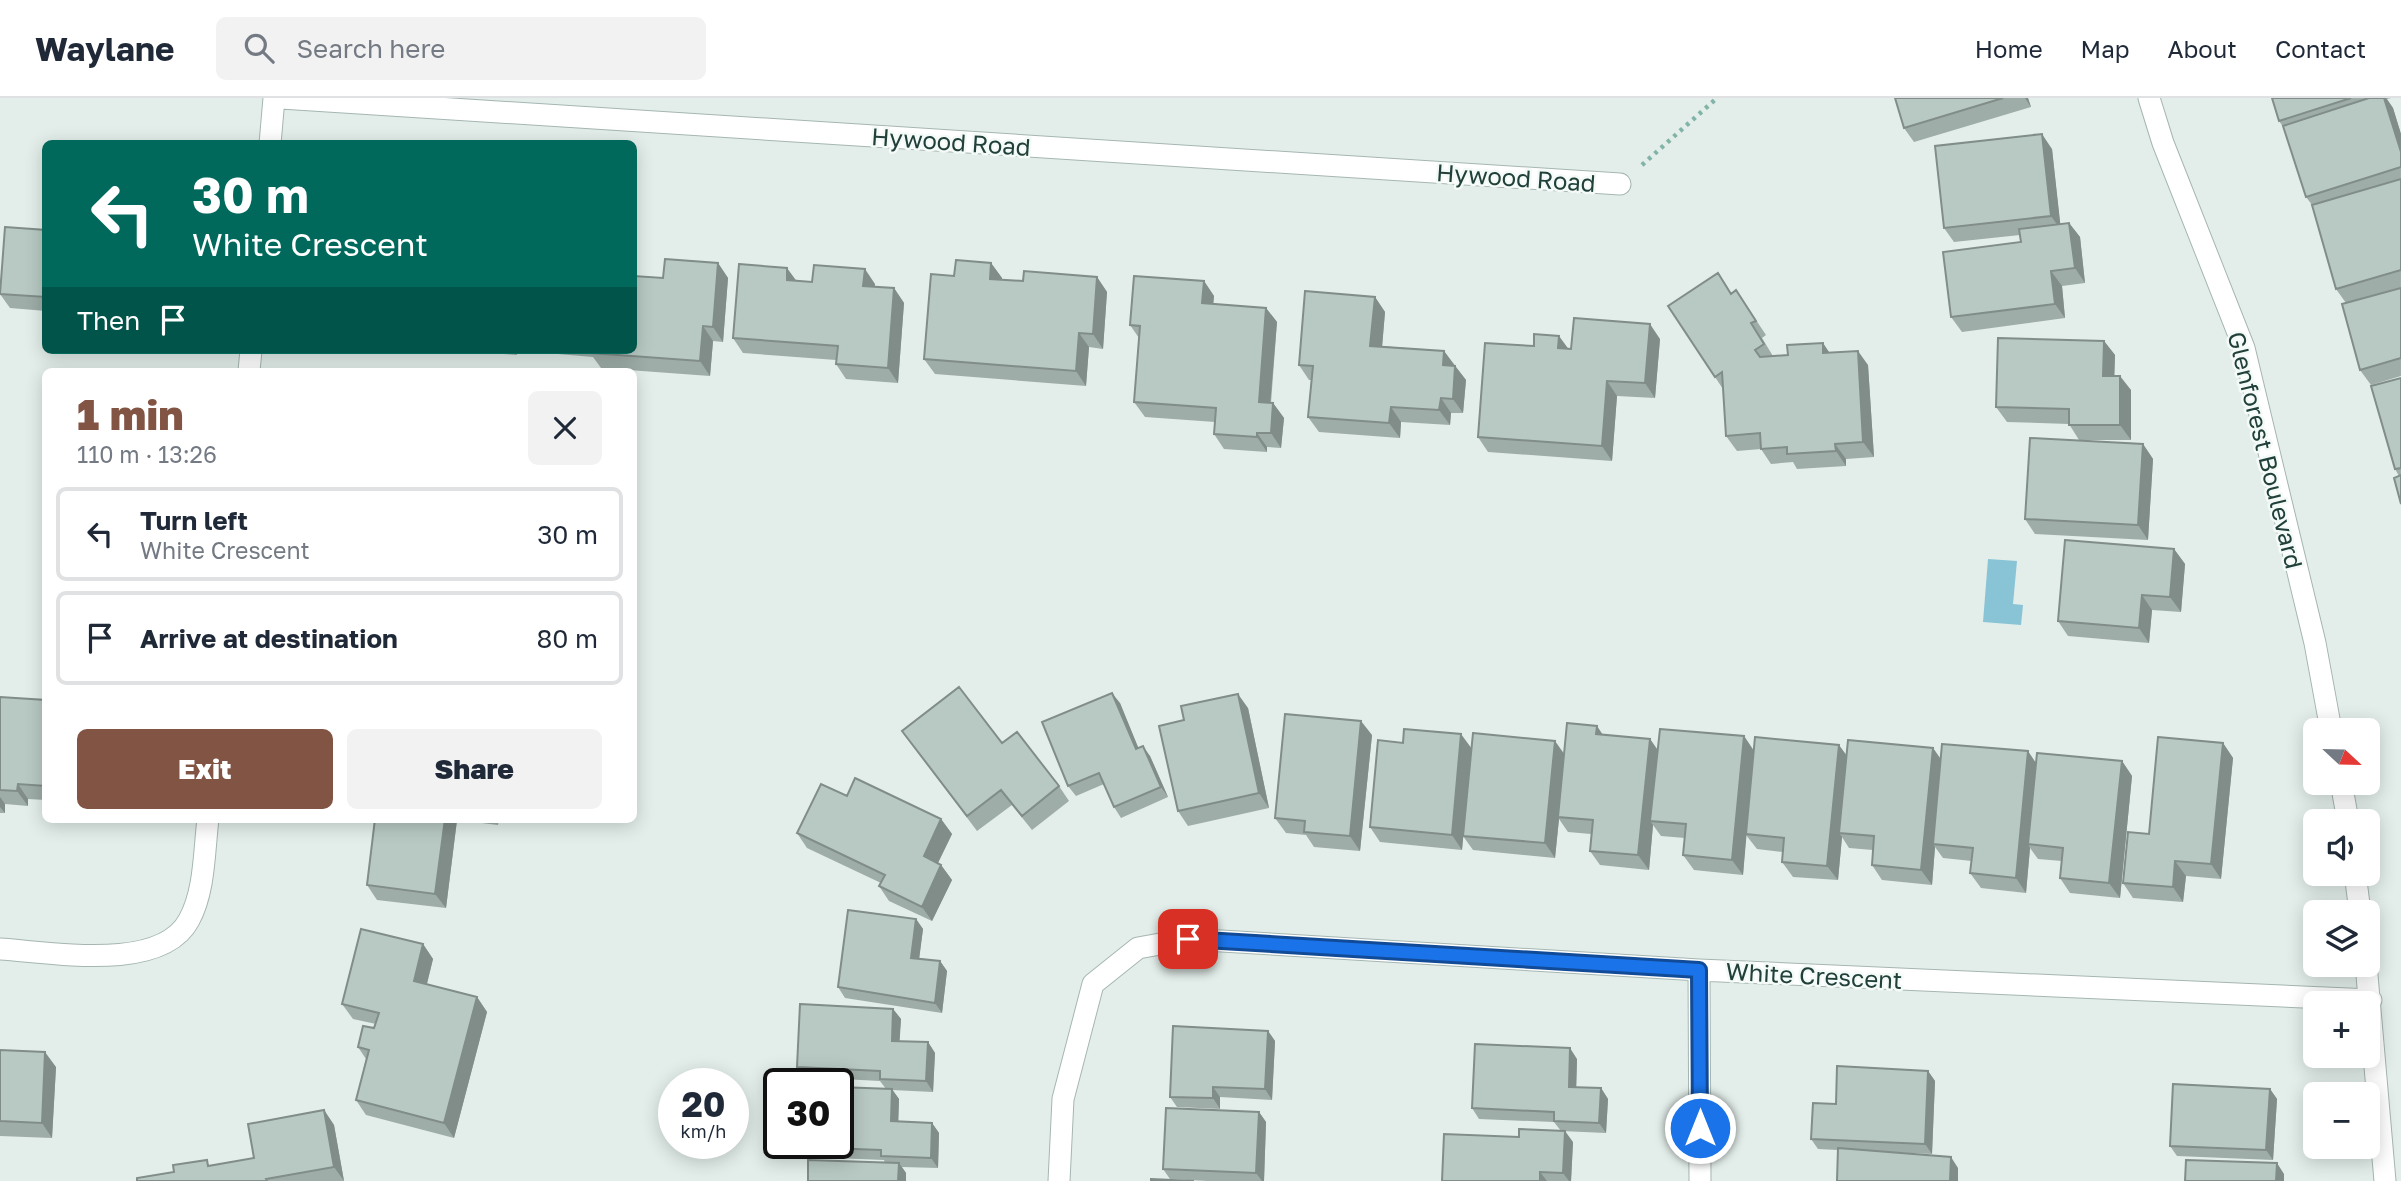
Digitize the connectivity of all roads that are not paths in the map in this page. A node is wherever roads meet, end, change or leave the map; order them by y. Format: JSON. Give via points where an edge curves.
{"nodes":[{"id":1,"x":274,"y":98,"type":"edge"},
{"id":2,"x":281,"y":98,"type":"edge"},
{"id":3,"x":2149,"y":98,"type":"edge"},
{"id":4,"x":270,"y":140,"type":"edge"},
{"id":5,"x":1620,"y":184,"type":"road end"},
{"id":6,"x":2329,"y":718,"type":"edge"},
{"id":7,"x":208,"y":823,"type":"edge"},
{"id":8,"x":0,"y":949,"type":"edge"},
{"id":9,"x":1699,"y":970,"type":"junction"},
{"id":10,"x":2303,"y":997,"type":"edge"},
{"id":11,"x":2376,"y":1068,"type":"edge"},
{"id":12,"x":1059,"y":1181,"type":"edge"},
{"id":13,"x":1700,"y":1181,"type":"edge"},
{"id":14,"x":2385,"y":1181,"type":"edge"}],
"edges":[{"from":1,"to":4,"type":"street"},
{"from":2,"to":5,"type":"street","name":"Hywood Road"},
{"from":3,"to":6,"type":"street","name":"Glenforest Boulevard","via":[[2244,348]]},
{"from":7,"to":8,"type":"street","via":[[201,880],[189,920],[173,939],[138,953]]},
{"from":9,"to":10,"type":"street","name":"White Crescent"},
{"from":9,"to":12,"type":"street","name":"White Crescent","via":[[1188,939],[1138,948],[1093,984],[1063,1099]]},
{"from":9,"to":13,"type":"street"},
{"from":11,"to":14,"type":"street"}]}
